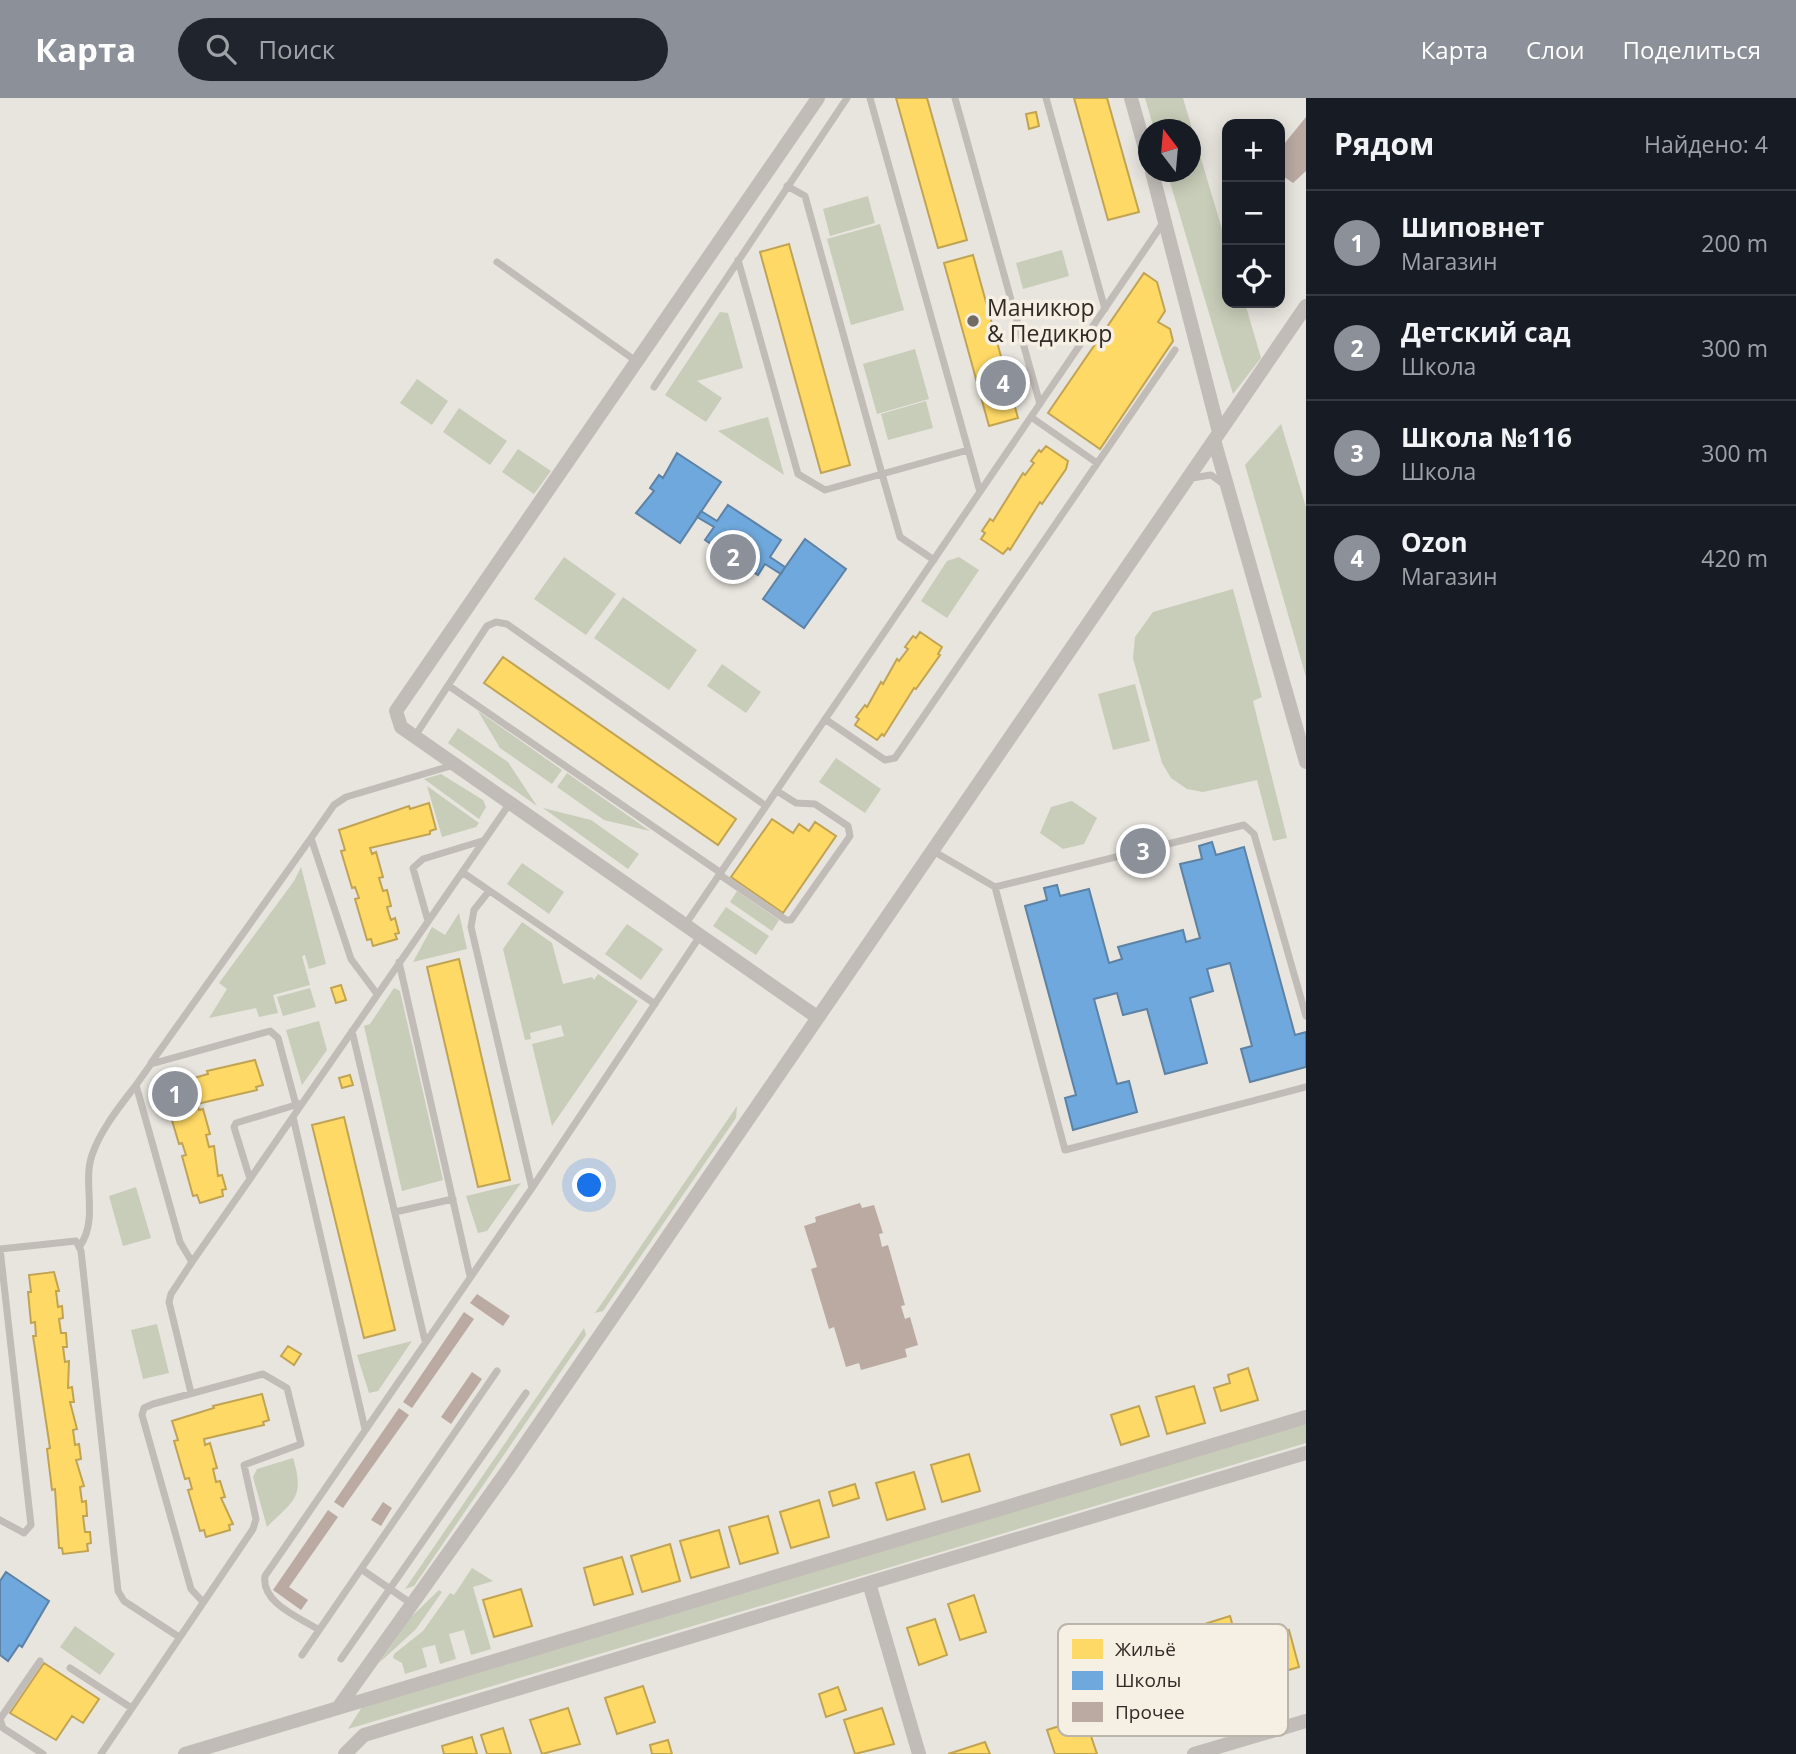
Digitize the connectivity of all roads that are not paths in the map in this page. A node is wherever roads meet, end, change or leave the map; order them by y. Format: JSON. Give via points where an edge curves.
{"nodes":[{"id":1,"x":818,"y":98,"type":"edge"},
{"id":2,"x":847,"y":98,"type":"edge"},
{"id":3,"x":870,"y":98,"type":"edge"},
{"id":4,"x":955,"y":98,"type":"edge"},
{"id":5,"x":1046,"y":98,"type":"edge"},
{"id":6,"x":1131,"y":98,"type":"edge"},
{"id":7,"x":1138,"y":122,"type":"edge"},
{"id":8,"x":1155,"y":182,"type":"edge"},
{"id":9,"x":786,"y":186,"type":"junction"},
{"id":10,"x":1166,"y":219,"type":"junction"},
{"id":11,"x":738,"y":260,"type":"junction"},
{"id":12,"x":497,"y":262,"type":"dead end"},
{"id":13,"x":1306,"y":306,"type":"edge"},
{"id":14,"x":1105,"y":309,"type":"junction"},
{"id":15,"x":1175,"y":350,"type":"dead end"},
{"id":16,"x":636,"y":361,"type":"junction"},
{"id":17,"x":654,"y":387,"type":"dead end"},
{"id":18,"x":1040,"y":404,"type":"junction"},
{"id":19,"x":1031,"y":417,"type":"junction"},
{"id":20,"x":1217,"y":436,"type":"junction"},
{"id":21,"x":968,"y":450,"type":"junction"},
{"id":22,"x":1097,"y":463,"type":"junction"},
{"id":23,"x":882,"y":474,"type":"junction"},
{"id":24,"x":1181,"y":487,"type":"junction"},
{"id":25,"x":1228,"y":489,"type":"junction"},
{"id":26,"x":980,"y":492,"type":"junction"},
{"id":27,"x":934,"y":560,"type":"junction"},
{"id":28,"x":449,"y":686,"type":"junction"},
{"id":29,"x":825,"y":719,"type":"junction"},
{"id":30,"x":415,"y":736,"type":"junction"},
{"id":31,"x":1306,"y":762,"type":"edge"},
{"id":32,"x":456,"y":765,"type":"junction"},
{"id":33,"x":777,"y":791,"type":"junction"},
{"id":34,"x":510,"y":802,"type":"junction"},
{"id":35,"x":766,"y":806,"type":"junction"},
{"id":36,"x":311,"y":838,"type":"junction"},
{"id":37,"x":483,"y":841,"type":"junction"},
{"id":38,"x":932,"y":851,"type":"junction"},
{"id":39,"x":462,"y":872,"type":"junction"},
{"id":40,"x":720,"y":874,"type":"junction"},
{"id":41,"x":995,"y":887,"type":"junction"},
{"id":42,"x":489,"y":891,"type":"junction"},
{"id":43,"x":428,"y":921,"type":"junction"},
{"id":44,"x":685,"y":925,"type":"junction"},
{"id":45,"x":700,"y":936,"type":"junction"},
{"id":46,"x":399,"y":962,"type":"junction"},
{"id":47,"x":377,"y":994,"type":"junction"},
{"id":48,"x":654,"y":1004,"type":"junction"},
{"id":49,"x":1306,"y":1016,"type":"edge"},
{"id":50,"x":817,"y":1017,"type":"junction"},
{"id":51,"x":352,"y":1031,"type":"junction"},
{"id":52,"x":150,"y":1064,"type":"junction"},
{"id":53,"x":136,"y":1085,"type":"junction"},
{"id":54,"x":1306,"y":1087,"type":"edge"},
{"id":55,"x":299,"y":1104,"type":"junction"},
{"id":56,"x":292,"y":1117,"type":"junction"},
{"id":57,"x":250,"y":1179,"type":"junction"},
{"id":58,"x":532,"y":1188,"type":"junction"},
{"id":59,"x":453,"y":1199,"type":"junction"},
{"id":60,"x":395,"y":1212,"type":"junction"},
{"id":61,"x":80,"y":1245,"type":"junction"},
{"id":62,"x":192,"y":1262,"type":"junction"},
{"id":63,"x":1,"y":1264,"type":"edge"},
{"id":64,"x":470,"y":1276,"type":"junction"},
{"id":65,"x":425,"y":1341,"type":"junction"},
{"id":66,"x":497,"y":1371,"type":"dead end"},
{"id":67,"x":526,"y":1393,"type":"dead end"},
{"id":68,"x":191,"y":1394,"type":"junction"},
{"id":69,"x":1306,"y":1417,"type":"edge"},
{"id":70,"x":365,"y":1429,"type":"junction"},
{"id":71,"x":1306,"y":1453,"type":"edge"},
{"id":72,"x":0,"y":1520,"type":"edge"},
{"id":73,"x":361,"y":1569,"type":"junction"},
{"id":74,"x":869,"y":1583,"type":"junction"},
{"id":75,"x":390,"y":1589,"type":"junction"},
{"id":76,"x":203,"y":1602,"type":"junction"},
{"id":77,"x":412,"y":1604,"type":"junction"},
{"id":78,"x":319,"y":1630,"type":"junction"},
{"id":79,"x":179,"y":1637,"type":"junction"},
{"id":80,"x":302,"y":1655,"type":"dead end"},
{"id":81,"x":341,"y":1658,"type":"dead end"},
{"id":82,"x":40,"y":1661,"type":"dead end"},
{"id":83,"x":70,"y":1668,"type":"dead end"},
{"id":84,"x":340,"y":1705,"type":"junction"},
{"id":85,"x":130,"y":1707,"type":"junction"},
{"id":86,"x":0,"y":1719,"type":"edge"},
{"id":87,"x":1306,"y":1721,"type":"edge"},
{"id":88,"x":1288,"y":1726,"type":"edge"},
{"id":89,"x":1255,"y":1736,"type":"edge"},
{"id":90,"x":43,"y":1754,"type":"edge"},
{"id":91,"x":101,"y":1754,"type":"edge"},
{"id":92,"x":185,"y":1754,"type":"edge"},
{"id":93,"x":345,"y":1754,"type":"edge"},
{"id":94,"x":919,"y":1754,"type":"edge"},
{"id":95,"x":1194,"y":1754,"type":"edge"}],
"edges":[{"from":1,"to":16,"type":"street"},
{"from":2,"to":9,"type":"lane"},
{"from":3,"to":21,"type":"lane"},
{"from":4,"to":18,"type":"lane"},
{"from":5,"to":14,"type":"lane"},
{"from":6,"to":7,"type":"street"},
{"from":8,"to":10,"type":"street"},
{"from":9,"to":11,"type":"lane"},
{"from":9,"to":23,"type":"lane","via":[[806,196]]},
{"from":10,"to":14,"type":"lane"},
{"from":10,"to":20,"type":"street"},
{"from":11,"to":17,"type":"lane"},
{"from":11,"to":23,"type":"lane","via":[[798,474],[825,490]]},
{"from":12,"to":16,"type":"lane"},
{"from":13,"to":20,"type":"street"},
{"from":14,"to":18,"type":"lane"},
{"from":15,"to":22,"type":"lane"},
{"from":16,"to":30,"type":"street","via":[[399,704],[397,721]]},
{"from":18,"to":19,"type":"lane"},
{"from":19,"to":22,"type":"lane"},
{"from":19,"to":26,"type":"lane"},
{"from":20,"to":24,"type":"street"},
{"from":20,"to":25,"type":"street"},
{"from":21,"to":23,"type":"lane"},
{"from":21,"to":26,"type":"lane"},
{"from":22,"to":29,"type":"lane","via":[[895,758],[886,760]]},
{"from":23,"to":27,"type":"lane","via":[[900,537]]},
{"from":24,"to":25,"type":"lane","via":[[1201,474],[1218,479]]},
{"from":24,"to":38,"type":"street"},
{"from":25,"to":31,"type":"street"},
{"from":26,"to":27,"type":"lane"},
{"from":27,"to":29,"type":"lane"},
{"from":28,"to":30,"type":"lane"},
{"from":28,"to":35,"type":"lane","via":[[487,626],[507,624]]},
{"from":28,"to":40,"type":"lane"},
{"from":29,"to":33,"type":"lane"},
{"from":30,"to":32,"type":"street"},
{"from":32,"to":34,"type":"street"},
{"from":32,"to":36,"type":"lane","via":[[346,797],[334,805]]},
{"from":33,"to":35,"type":"lane"},
{"from":33,"to":40,"type":"lane","via":[[793,802],[815,804],[848,826],[850,836],[794,918],[788,921]]},
{"from":34,"to":37,"type":"lane"},
{"from":34,"to":44,"type":"street"},
{"from":35,"to":40,"type":"lane"},
{"from":36,"to":47,"type":"lane","via":[[351,959]]},
{"from":36,"to":52,"type":"lane"},
{"from":37,"to":39,"type":"lane"},
{"from":37,"to":43,"type":"lane","via":[[423,859],[413,868]]},
{"from":38,"to":41,"type":"lane"},
{"from":38,"to":50,"type":"street"},
{"from":39,"to":42,"type":"lane"},
{"from":39,"to":43,"type":"lane"},
{"from":40,"to":44,"type":"lane"},
{"from":41,"to":49,"type":"lane","via":[[1244,825],[1254,834]]},
{"from":41,"to":54,"type":"lane","via":[[1065,1150]]},
{"from":42,"to":48,"type":"lane"},
{"from":42,"to":58,"type":"lane","via":[[474,910],[471,927]]},
{"from":43,"to":46,"type":"lane"},
{"from":44,"to":45,"type":"street"},
{"from":45,"to":48,"type":"lane"},
{"from":45,"to":50,"type":"street"},
{"from":46,"to":47,"type":"lane"},
{"from":46,"to":59,"type":"lane"},
{"from":47,"to":51,"type":"lane"},
{"from":48,"to":58,"type":"lane"},
{"from":50,"to":77,"type":"street"},
{"from":51,"to":55,"type":"lane"},
{"from":51,"to":60,"type":"lane"},
{"from":52,"to":53,"type":"lane"},
{"from":52,"to":55,"type":"lane","via":[[270,1031],[278,1038]]},
{"from":53,"to":61,"type":"lane","via":[[109,1121],[91,1156],[89,1228]]},
{"from":53,"to":62,"type":"lane","via":[[180,1242]]},
{"from":55,"to":56,"type":"lane"},
{"from":55,"to":57,"type":"lane","via":[[236,1124]]},
{"from":56,"to":57,"type":"lane"},
{"from":56,"to":70,"type":"lane"},
{"from":57,"to":62,"type":"lane"},
{"from":58,"to":64,"type":"lane"},
{"from":59,"to":60,"type":"lane"},
{"from":59,"to":64,"type":"lane"},
{"from":60,"to":65,"type":"lane"},
{"from":61,"to":63,"type":"lane","via":[[70,1240],[0,1249]]},
{"from":61,"to":79,"type":"lane","via":[[118,1591],[124,1601]]},
{"from":62,"to":68,"type":"lane","via":[[169,1302]]},
{"from":63,"to":72,"type":"lane","via":[[30,1525],[24,1533]]},
{"from":64,"to":65,"type":"lane"},
{"from":65,"to":70,"type":"lane"},
{"from":66,"to":73,"type":"lane"},
{"from":67,"to":75,"type":"lane"},
{"from":68,"to":76,"type":"lane","via":[[153,1404],[144,1408],[142,1415],[191,1589]]},
{"from":68,"to":76,"type":"lane","via":[[267,1376],[287,1388],[302,1440],[298,1448],[244,1465],[256,1519]]},
{"from":69,"to":84,"type":"street"},
{"from":70,"to":78,"type":"lane","via":[[265,1576],[270,1597]]},
{"from":71,"to":74,"type":"street"},
{"from":73,"to":75,"type":"lane"},
{"from":73,"to":78,"type":"lane"},
{"from":74,"to":93,"type":"street","via":[[364,1735]]},
{"from":74,"to":94,"type":"street"},
{"from":75,"to":77,"type":"lane"},
{"from":75,"to":81,"type":"lane"},
{"from":76,"to":79,"type":"lane"},
{"from":77,"to":84,"type":"street"},
{"from":78,"to":80,"type":"lane"},
{"from":79,"to":85,"type":"lane"},
{"from":82,"to":86,"type":"lane"},
{"from":83,"to":85,"type":"lane"},
{"from":84,"to":92,"type":"street"},
{"from":85,"to":91,"type":"lane"},
{"from":86,"to":90,"type":"lane","via":[[3,1728]]},
{"from":87,"to":88,"type":"street"},
{"from":89,"to":95,"type":"street"}]}
